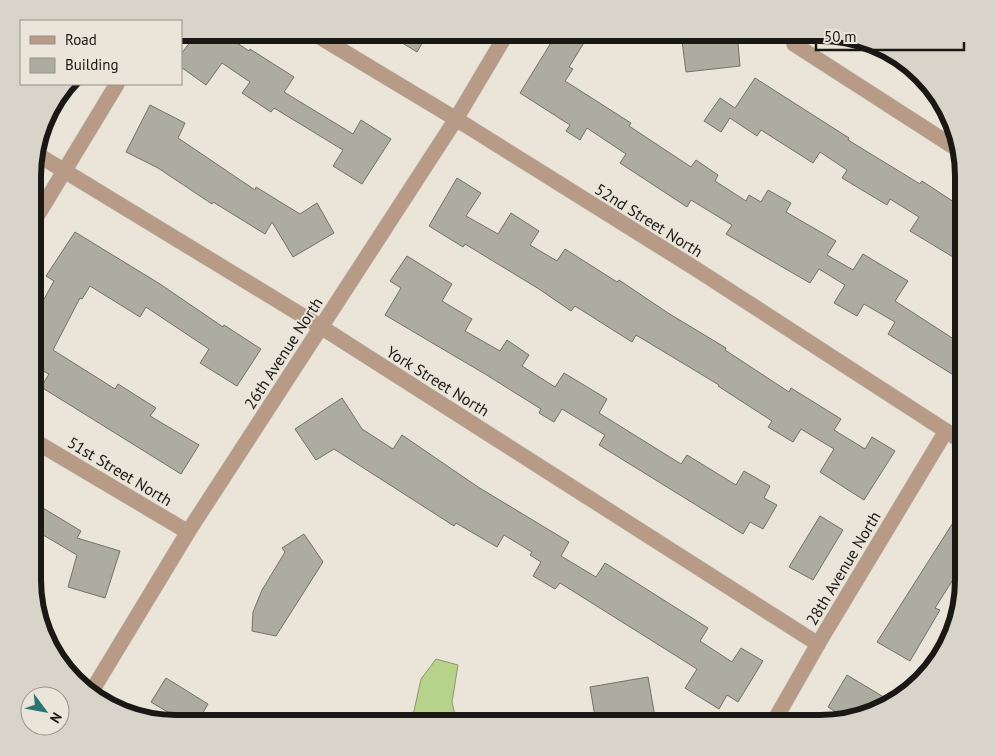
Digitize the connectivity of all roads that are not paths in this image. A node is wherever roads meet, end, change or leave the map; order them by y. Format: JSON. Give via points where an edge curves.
{"nodes":[{"id":1,"x":328,"y":41,"type":"edge"},
{"id":2,"x":503,"y":42,"type":"edge"},
{"id":3,"x":803,"y":42,"type":"edge"},
{"id":4,"x":116,"y":85,"type":"edge"},
{"id":5,"x":456,"y":119,"type":"junction"},
{"id":6,"x":951,"y":145,"type":"edge"},
{"id":7,"x":42,"y":157,"type":"edge"},
{"id":8,"x":65,"y":171,"type":"junction"},
{"id":9,"x":41,"y":210,"type":"edge"},
{"id":10,"x":321,"y":327,"type":"junction"},
{"id":11,"x":946,"y":431,"type":"junction"},
{"id":12,"x":954,"y":436,"type":"edge"},
{"id":13,"x":42,"y":445,"type":"edge"},
{"id":14,"x":188,"y":532,"type":"junction"},
{"id":15,"x":818,"y":644,"type":"junction"},
{"id":16,"x":94,"y":687,"type":"edge"},
{"id":17,"x":778,"y":715,"type":"edge"}],
"edges":[{"from":1,"to":5,"type":"street","name":"52nd Street North"},
{"from":2,"to":5,"type":"street","name":"26th Avenue North"},
{"from":3,"to":6,"type":"street"},
{"from":4,"to":8,"type":"street"},
{"from":5,"to":10,"type":"street","name":"26th Avenue North"},
{"from":5,"to":11,"type":"street","name":"52nd Street North"},
{"from":7,"to":8,"type":"street","name":"York Street North"},
{"from":8,"to":9,"type":"street"},
{"from":8,"to":10,"type":"street","name":"York Street North"},
{"from":10,"to":14,"type":"street","name":"26th Avenue North"},
{"from":10,"to":15,"type":"street","name":"York Street North"},
{"from":11,"to":12,"type":"street","name":"52nd Street North"},
{"from":11,"to":15,"type":"street","name":"28th Avenue North"},
{"from":13,"to":14,"type":"street","name":"51st Street North"},
{"from":14,"to":16,"type":"street","name":"26th Avenue North"},
{"from":15,"to":17,"type":"street","name":"28th Avenue North"}]}
